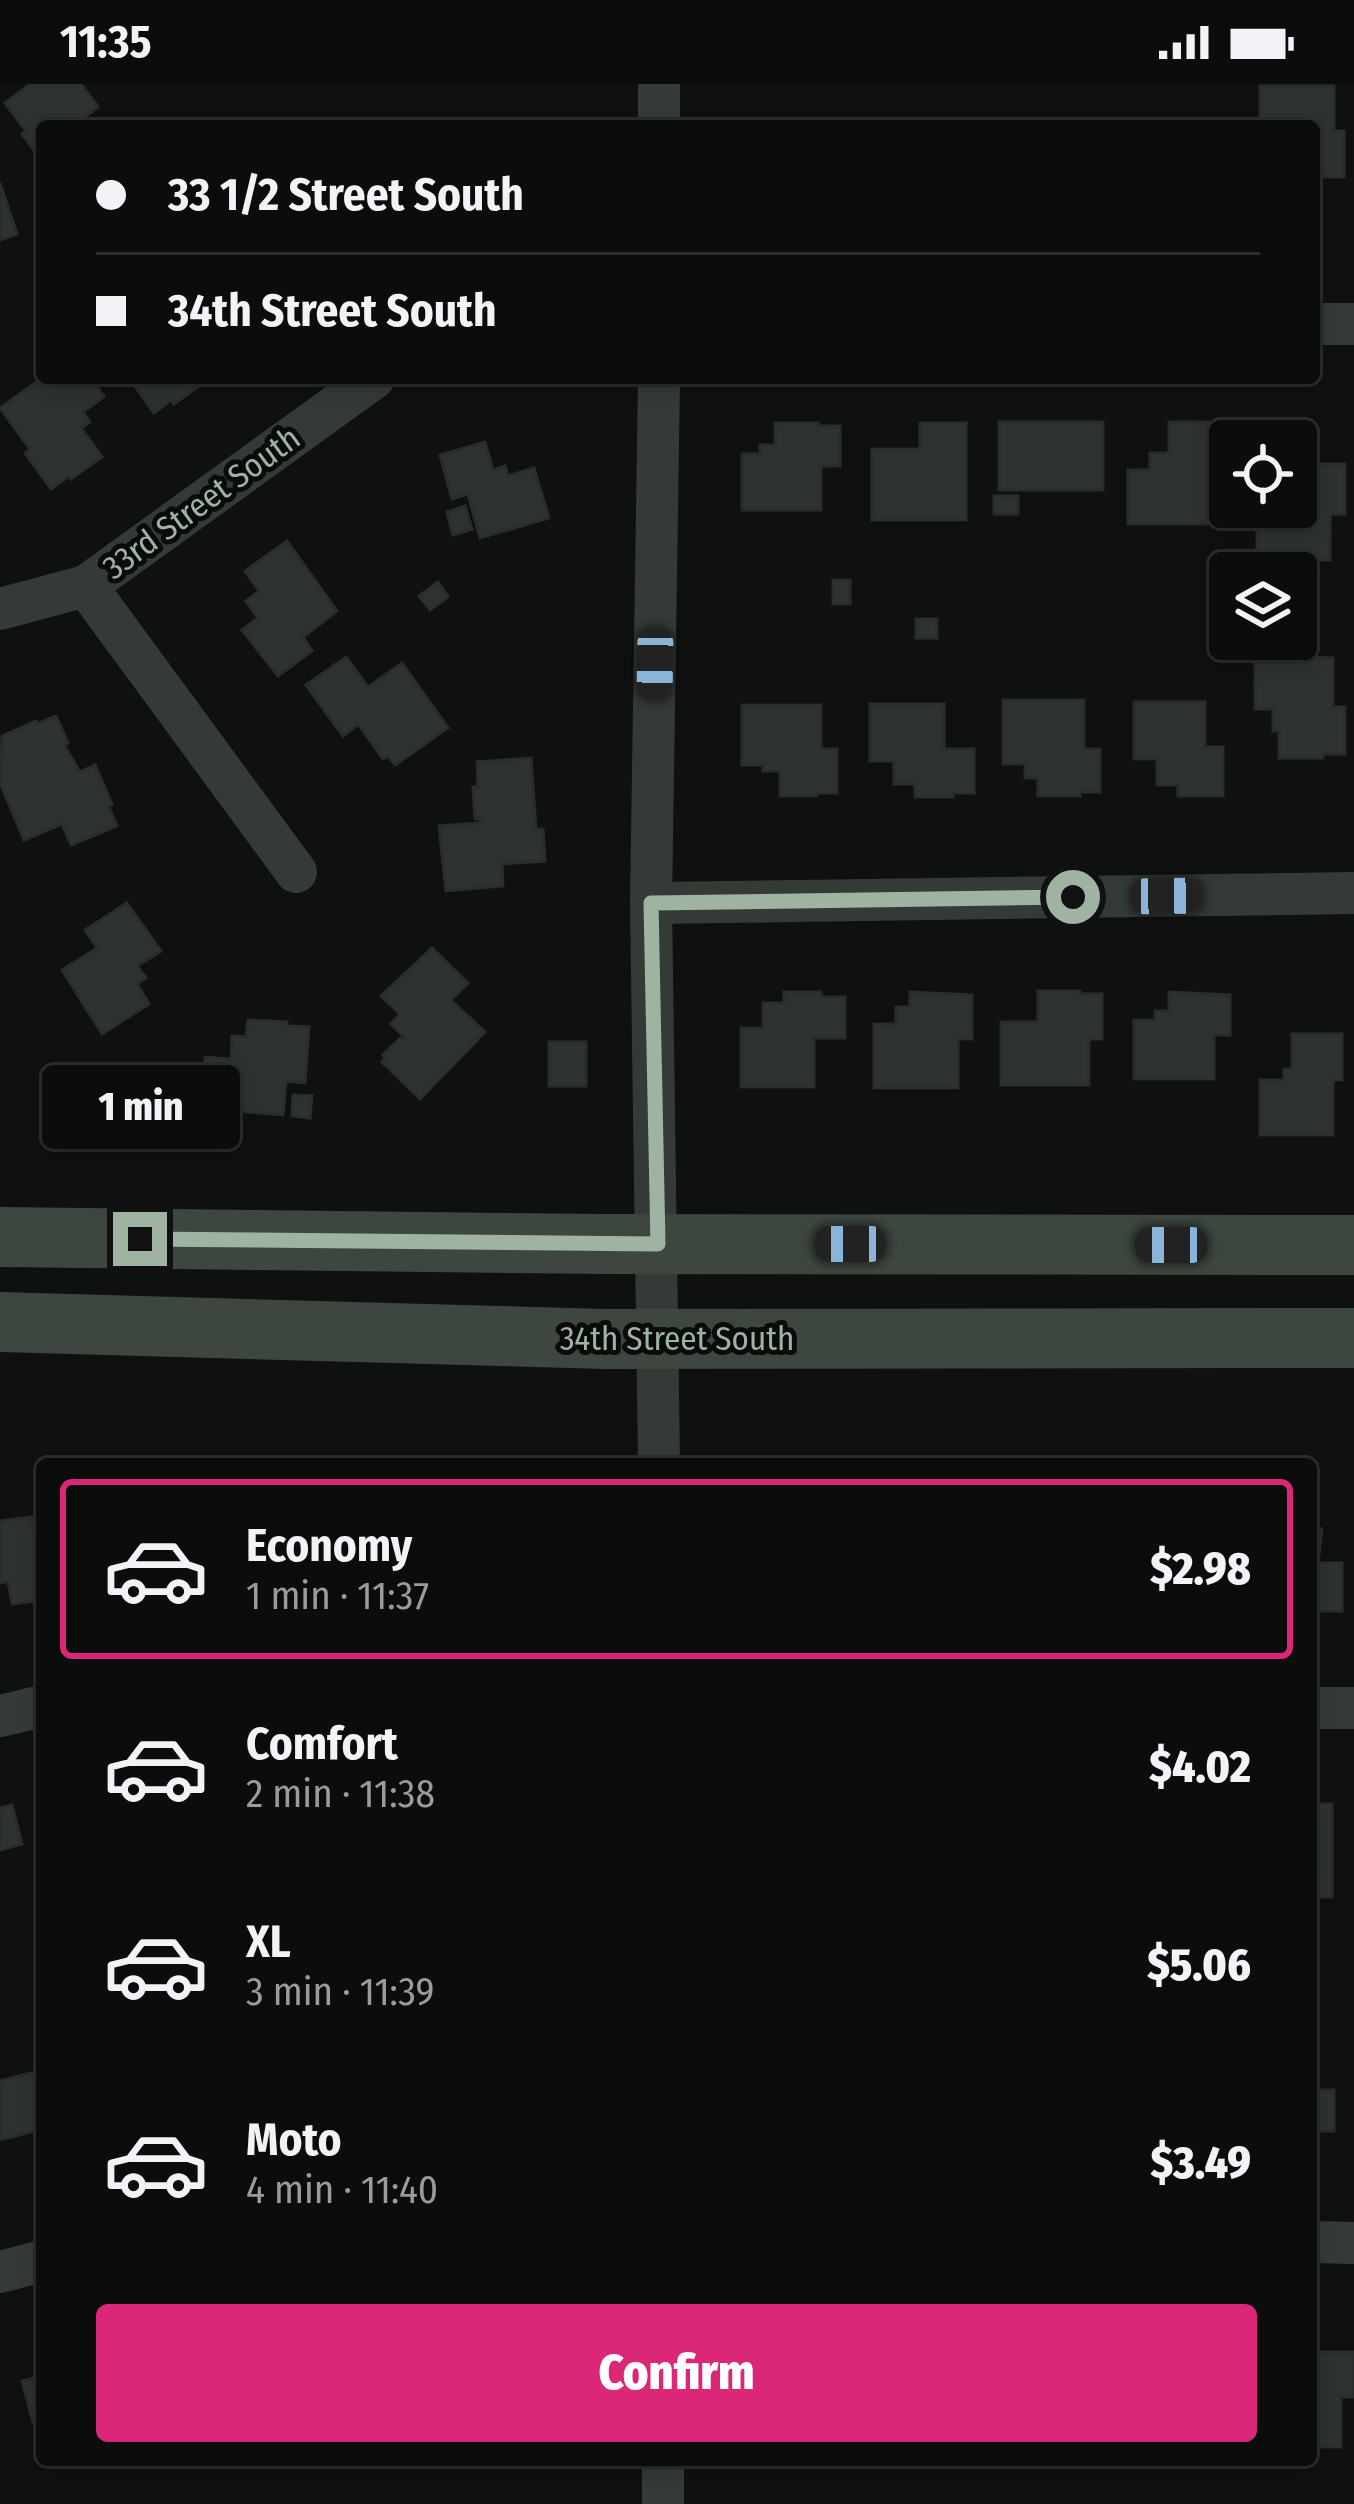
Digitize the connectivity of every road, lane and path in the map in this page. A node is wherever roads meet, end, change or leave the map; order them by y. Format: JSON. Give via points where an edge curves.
{"nodes":[{"id":1,"x":659,"y":84,"type":"edge"},
{"id":2,"x":659,"y":120,"type":"edge"},
{"id":3,"x":1354,"y":324,"type":"edge"},
{"id":4,"x":1320,"y":325,"type":"edge"},
{"id":5,"x":366,"y":384,"type":"edge"},
{"id":6,"x":659,"y":384,"type":"edge"},
{"id":7,"x":86,"y":586,"type":"junction"},
{"id":8,"x":0,"y":609,"type":"edge"},
{"id":9,"x":296,"y":872,"type":"dead end"},
{"id":10,"x":1354,"y":893,"type":"edge"},
{"id":11,"x":651,"y":903,"type":"junction"},
{"id":12,"x":0,"y":1237,"type":"edge"},
{"id":13,"x":658,"y":1244,"type":"junction"},
{"id":14,"x":1354,"y":1245,"type":"edge"},
{"id":15,"x":0,"y":1322,"type":"edge"},
{"id":16,"x":1354,"y":1338,"type":"edge"},
{"id":17,"x":658,"y":1339,"type":"junction"},
{"id":18,"x":659,"y":1458,"type":"edge"},
{"id":19,"x":36,"y":1707,"type":"edge"},
{"id":20,"x":1317,"y":1708,"type":"edge"},
{"id":21,"x":1354,"y":1708,"type":"edge"},
{"id":22,"x":0,"y":1716,"type":"edge"},
{"id":23,"x":1317,"y":2242,"type":"edge"},
{"id":24,"x":1354,"y":2242,"type":"edge"},
{"id":25,"x":36,"y":2263,"type":"edge"},
{"id":26,"x":0,"y":2272,"type":"edge"},
{"id":27,"x":663,"y":2466,"type":"edge"},
{"id":28,"x":663,"y":2504,"type":"edge"}],
"edges":[{"from":1,"to":2,"type":"street"},
{"from":3,"to":4,"type":"street"},
{"from":5,"to":7,"type":"street","name":"33rd Street South"},
{"from":6,"to":11,"type":"street"},
{"from":7,"to":8,"type":"street","name":"33rd Street South"},
{"from":7,"to":9,"type":"street","name":"33rd Street South"},
{"from":10,"to":11,"type":"street"},
{"from":11,"to":13,"type":"street"},
{"from":12,"to":13,"type":"main road"},
{"from":13,"to":14,"type":"main road"},
{"from":13,"to":17,"type":"street"},
{"from":15,"to":17,"type":"main road","name":"34th Street South"},
{"from":16,"to":17,"type":"main road","name":"34th Street South"},
{"from":17,"to":18,"type":"street"},
{"from":19,"to":22,"type":"street"},
{"from":20,"to":21,"type":"street"},
{"from":23,"to":24,"type":"street"},
{"from":25,"to":26,"type":"street"},
{"from":27,"to":28,"type":"street"}]}
